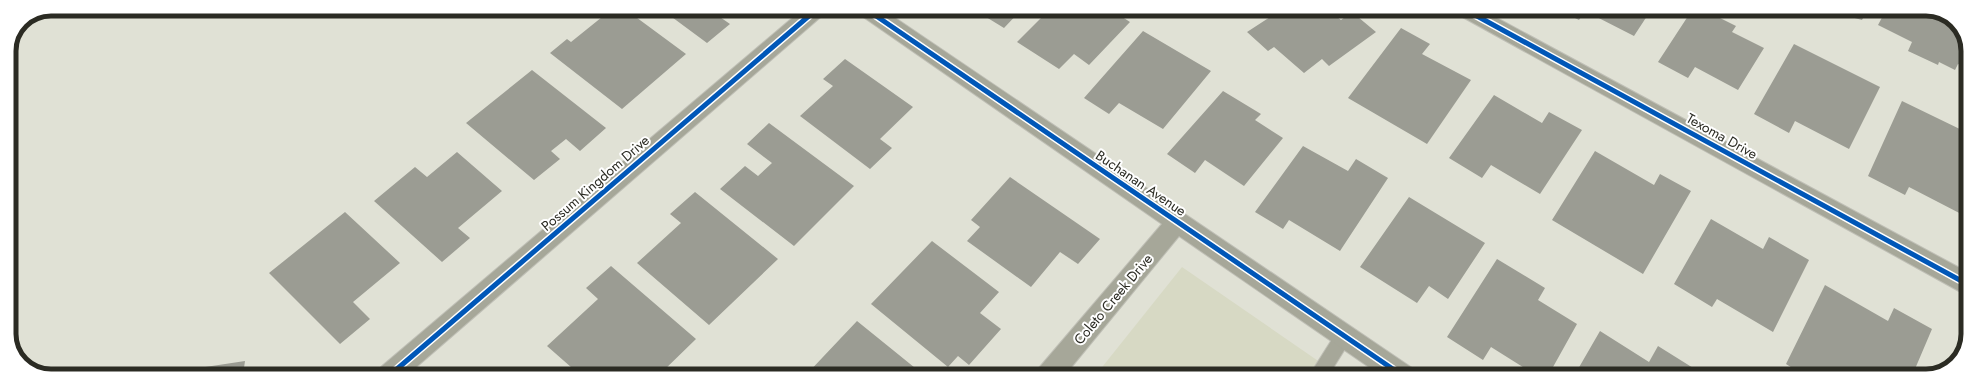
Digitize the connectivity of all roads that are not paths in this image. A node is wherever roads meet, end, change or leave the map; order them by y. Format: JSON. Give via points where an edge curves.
{"nodes":[{"id":1,"x":809,"y":16,"type":"edge"},
{"id":2,"x":876,"y":16,"type":"edge"},
{"id":3,"x":1477,"y":16,"type":"edge"},
{"id":4,"x":1178,"y":222,"type":"junction"},
{"id":5,"x":1961,"y":281,"type":"edge"},
{"id":6,"x":1344,"y":336,"type":"junction"},
{"id":7,"x":397,"y":369,"type":"edge"},
{"id":8,"x":1054,"y":369,"type":"edge"},
{"id":9,"x":1323,"y":369,"type":"edge"},
{"id":10,"x":1393,"y":369,"type":"edge"}],
"edges":[{"from":1,"to":7,"type":"street","name":"Possum Kingdom Drive"},
{"from":2,"to":4,"type":"street","name":"Buchanan Avenue"},
{"from":3,"to":5,"type":"street","name":"Texoma Drive"},
{"from":4,"to":6,"type":"street","name":"Buchanan Avenue"},
{"from":4,"to":8,"type":"street","name":"Coleto Creek Drive"},
{"from":6,"to":9,"type":"lane"},
{"from":6,"to":10,"type":"street","name":"Buchanan Avenue"}]}
